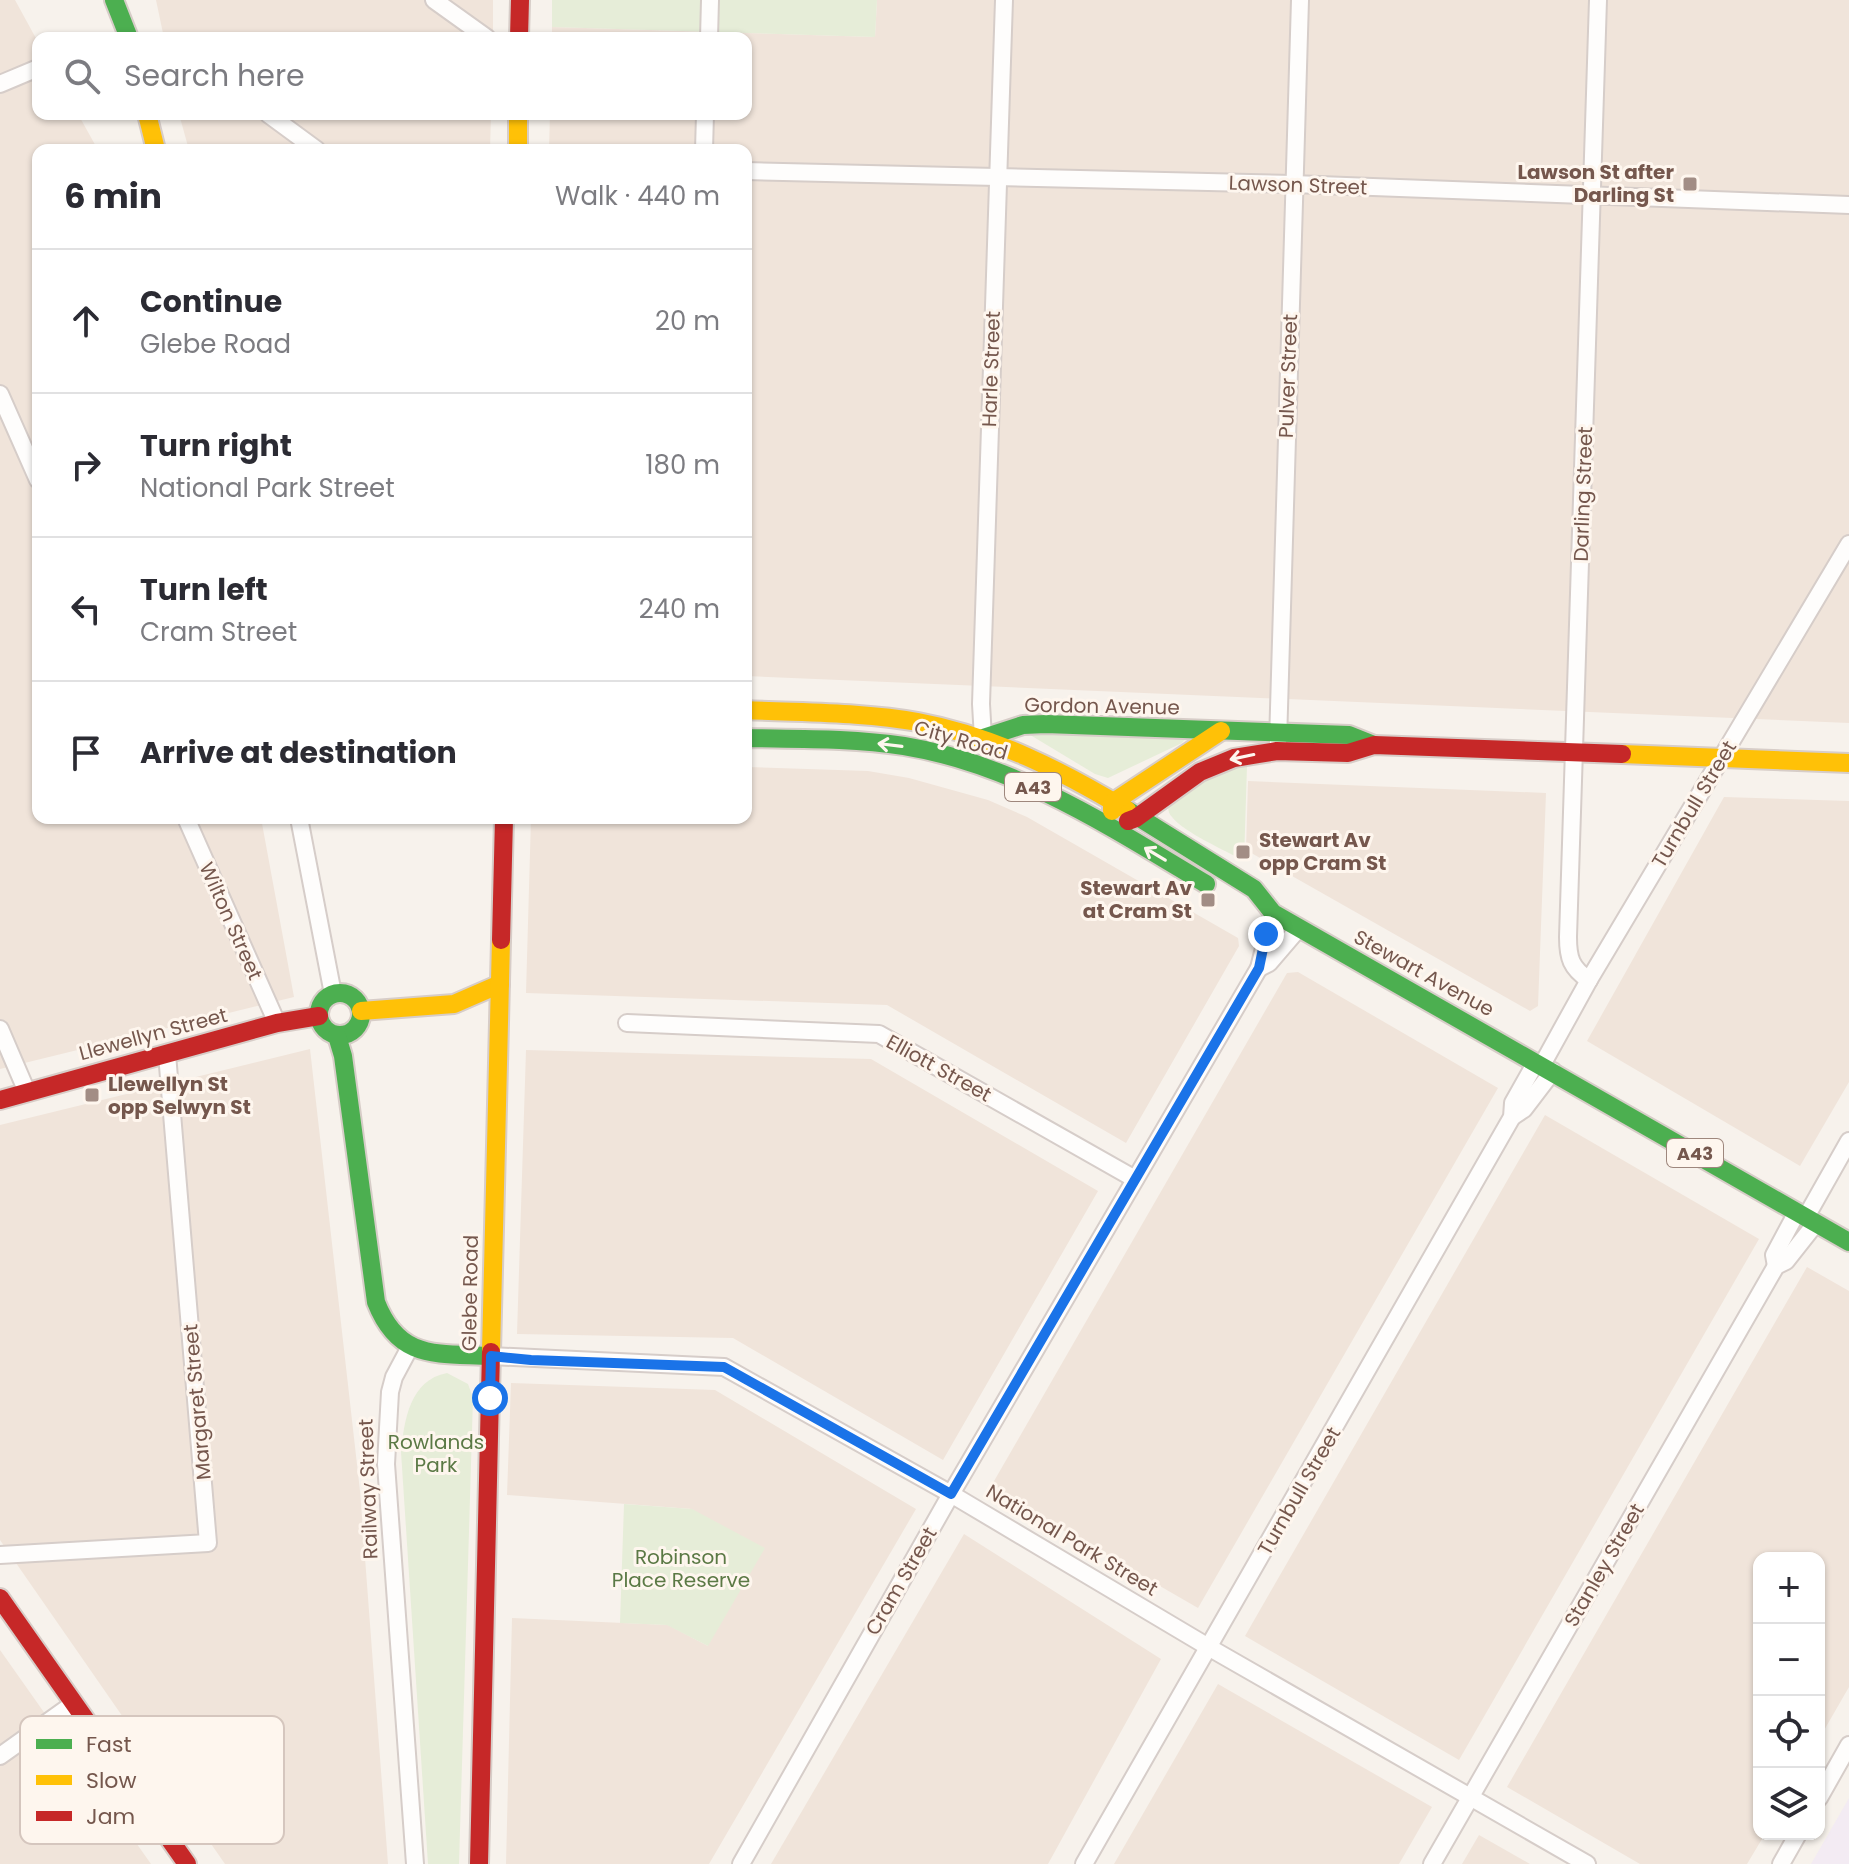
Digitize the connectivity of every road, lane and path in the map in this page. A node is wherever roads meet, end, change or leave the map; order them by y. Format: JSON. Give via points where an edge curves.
{"nodes":[{"id":1,"x":114,"y":0,"type":"edge"},
{"id":2,"x":434,"y":0,"type":"edge"},
{"id":3,"x":520,"y":0,"type":"edge"},
{"id":4,"x":710,"y":0,"type":"edge"},
{"id":5,"x":1004,"y":0,"type":"edge"},
{"id":6,"x":1300,"y":0,"type":"edge"},
{"id":7,"x":1598,"y":0,"type":"edge"},
{"id":8,"x":128,"y":32,"type":"edge"},
{"id":9,"x":479,"y":32,"type":"edge"},
{"id":10,"x":519,"y":32,"type":"edge"},
{"id":11,"x":709,"y":32,"type":"edge"},
{"id":12,"x":32,"y":71,"type":"edge"},
{"id":13,"x":0,"y":84,"type":"edge"},
{"id":14,"x":148,"y":120,"type":"edge"},
{"id":15,"x":276,"y":120,"type":"edge"},
{"id":16,"x":518,"y":120,"type":"edge"},
{"id":17,"x":705,"y":120,"type":"edge"},
{"id":18,"x":154,"y":144,"type":"edge"},
{"id":19,"x":309,"y":144,"type":"edge"},
{"id":20,"x":518,"y":144,"type":"edge"},
{"id":21,"x":704,"y":144,"type":"edge"},
{"id":22,"x":752,"y":171,"type":"edge"},
{"id":23,"x":997,"y":178,"type":"junction"},
{"id":24,"x":1293,"y":184,"type":"junction"},
{"id":25,"x":1591,"y":196,"type":"junction"},
{"id":26,"x":1849,"y":205,"type":"edge"},
{"id":27,"x":0,"y":394,"type":"edge"},
{"id":28,"x":32,"y":466,"type":"edge"},
{"id":29,"x":1849,"y":544,"type":"edge"},
{"id":30,"x":752,"y":710,"type":"edge"},
{"id":31,"x":1221,"y":731,"type":"junction"},
{"id":32,"x":1278,"y":732,"type":"junction"},
{"id":33,"x":752,"y":738,"type":"edge"},
{"id":34,"x":983,"y":738,"type":"junction"},
{"id":35,"x":1374,"y":745,"type":"junction"},
{"id":36,"x":1277,"y":751,"type":"junction"},
{"id":37,"x":1575,"y":751,"type":"junction"},
{"id":38,"x":1721,"y":759,"type":"junction"},
{"id":39,"x":1849,"y":763,"type":"edge"},
{"id":40,"x":1112,"y":803,"type":"junction"},
{"id":41,"x":1136,"y":818,"type":"junction"},
{"id":42,"x":189,"y":824,"type":"edge"},
{"id":43,"x":300,"y":824,"type":"edge"},
{"id":44,"x":504,"y":824,"type":"edge"},
{"id":45,"x":1111,"y":828,"type":"junction"},
{"id":46,"x":1217,"y":891,"type":"dead end"},
{"id":47,"x":1243,"y":906,"type":"dead end"},
{"id":48,"x":1273,"y":913,"type":"junction"},
{"id":49,"x":1299,"y":928,"type":"junction"},
{"id":50,"x":1259,"y":968,"type":"junction"},
{"id":51,"x":1589,"y":980,"type":"junction"},
{"id":52,"x":500,"y":984,"type":"junction"},
{"id":53,"x":333,"y":994,"type":"junction"},
{"id":54,"x":361,"y":1011,"type":"junction"},
{"id":55,"x":319,"y":1016,"type":"junction"},
{"id":56,"x":277,"y":1023,"type":"junction"},
{"id":57,"x":627,"y":1023,"type":"dead end"},
{"id":58,"x":0,"y":1029,"type":"edge"},
{"id":59,"x":337,"y":1036,"type":"junction"},
{"id":60,"x":167,"y":1054,"type":"junction"},
{"id":61,"x":1543,"y":1066,"type":"junction"},
{"id":62,"x":27,"y":1092,"type":"junction"},
{"id":63,"x":0,"y":1100,"type":"edge"},
{"id":64,"x":1849,"y":1141,"type":"edge"},
{"id":65,"x":1135,"y":1179,"type":"junction"},
{"id":66,"x":1807,"y":1217,"type":"junction"},
{"id":67,"x":1849,"y":1242,"type":"edge"},
{"id":68,"x":410,"y":1347,"type":"junction"},
{"id":69,"x":491,"y":1356,"type":"junction"},
{"id":70,"x":951,"y":1494,"type":"junction"},
{"id":71,"x":0,"y":1555,"type":"edge"},
{"id":72,"x":0,"y":1598,"type":"edge"},
{"id":73,"x":1210,"y":1648,"type":"junction"},
{"id":74,"x":73,"y":1704,"type":"junction"},
{"id":75,"x":56,"y":1716,"type":"edge"},
{"id":76,"x":82,"y":1716,"type":"edge"},
{"id":77,"x":20,"y":1742,"type":"edge"},
{"id":78,"x":1849,"y":1745,"type":"edge"},
{"id":79,"x":0,"y":1756,"type":"edge"},
{"id":80,"x":1825,"y":1787,"type":"edge"},
{"id":81,"x":1471,"y":1796,"type":"junction"},
{"id":82,"x":1795,"y":1840,"type":"edge"},
{"id":83,"x":173,"y":1844,"type":"edge"},
{"id":84,"x":187,"y":1864,"type":"edge"},
{"id":85,"x":415,"y":1864,"type":"edge"},
{"id":86,"x":479,"y":1864,"type":"edge"},
{"id":87,"x":741,"y":1864,"type":"edge"},
{"id":88,"x":1084,"y":1864,"type":"edge"},
{"id":89,"x":1432,"y":1864,"type":"edge"},
{"id":90,"x":1587,"y":1864,"type":"edge"},
{"id":91,"x":1781,"y":1864,"type":"edge"}],
"edges":[{"from":1,"to":8,"type":"main road"},
{"from":2,"to":9,"type":"street"},
{"from":3,"to":10,"type":"main road"},
{"from":4,"to":11,"type":"street"},
{"from":5,"to":23,"type":"street","name":"Harle Street"},
{"from":6,"to":24,"type":"street","name":"Pulver Street"},
{"from":7,"to":25,"type":"street","name":"Darling Street"},
{"from":12,"to":13,"type":"street"},
{"from":14,"to":18,"type":"main road"},
{"from":15,"to":19,"type":"street"},
{"from":16,"to":20,"type":"main road"},
{"from":17,"to":21,"type":"street"},
{"from":22,"to":23,"type":"street","name":"Lawson Street"},
{"from":23,"to":24,"type":"street","name":"Lawson Street"},
{"from":23,"to":34,"type":"street","name":"Harle Street"},
{"from":24,"to":25,"type":"street","name":"Lawson Street"},
{"from":24,"to":32,"type":"street","name":"Pulver Street"},
{"from":25,"to":26,"type":"street","name":"Lawson Street"},
{"from":25,"to":37,"type":"street","name":"Darling Street"},
{"from":27,"to":28,"type":"street"},
{"from":29,"to":38,"type":"street","name":"Turnbull Street"},
{"from":30,"to":34,"type":"main road","number":"A43","via":[[878,718]]},
{"from":31,"to":32,"type":"main road","name":"Gordon Avenue"},
{"from":31,"to":34,"type":"main road","name":"Gordon Avenue","via":[[1046,724],[1023,725]]},
{"from":31,"to":40,"type":"main road"},
{"from":32,"to":35,"type":"main road","name":"Gordon Avenue","via":[[1349,735]]},
{"from":32,"to":36,"type":"street","name":"Pulver Street"},
{"from":45,"to":33,"type":"main road","name":"City Road","number":"A43","one_way":true,"via":[[1016,779],[926,750],[857,741]]},
{"from":34,"to":40,"type":"main road","name":"Stewart Avenue","number":"A43"},
{"from":35,"to":36,"type":"main road","name":"Gordon Avenue","via":[[1348,753]]},
{"from":35,"to":37,"type":"main road","name":"Gordon Avenue"},
{"from":36,"to":41,"type":"main road","name":"Gordon Avenue","one_way":true,"via":[[1234,758],[1200,772]]},
{"from":37,"to":38,"type":"main road","name":"Gordon Avenue"},
{"from":37,"to":51,"type":"street","name":"Darling Street","via":[[1568,947],[1575,970]]},
{"from":38,"to":39,"type":"main road","name":"Gordon Avenue"},
{"from":38,"to":51,"type":"street","name":"Turnbull Street"},
{"from":40,"to":41,"type":"main road","name":"Stewart Avenue","number":"A43"},
{"from":40,"to":45,"type":"main road"},
{"from":41,"to":45,"type":"main road","name":"Gordon Avenue"},
{"from":41,"to":48,"type":"main road","name":"Stewart Avenue","number":"A43","via":[[1254,889]]},
{"from":42,"to":56,"type":"street","name":"Wilton Street"},
{"from":43,"to":53,"type":"street"},
{"from":44,"to":52,"type":"main road","name":"Glebe Road"},
{"from":46,"to":45,"type":"main road","name":"City Road","number":"A43","one_way":true},
{"from":47,"to":48,"type":"main road","number":"A43"},
{"from":48,"to":49,"type":"main road","name":"Stewart Avenue","number":"A43"},
{"from":48,"to":50,"type":"street","name":"Cram Street"},
{"from":49,"to":50,"type":"street","name":"Cram Street"},
{"from":49,"to":61,"type":"main road","name":"Stewart Avenue","number":"A43"},
{"from":50,"to":65,"type":"street","name":"Cram Street"},
{"from":51,"to":61,"type":"street","name":"Turnbull Street"},
{"from":52,"to":54,"type":"main road","via":[[454,1004]]},
{"from":52,"to":69,"type":"main road","name":"Glebe Road"},
{"from":53,"to":54,"type":"main road","via":[[353,997]]},
{"from":53,"to":55,"type":"main road","via":[[323,1001]]},
{"from":54,"to":59,"type":"main road","via":[[357,1027]]},
{"from":55,"to":56,"type":"main road","name":"Llewellyn Street"},
{"from":55,"to":59,"type":"main road","via":[[324,1029]]},
{"from":56,"to":60,"type":"main road","name":"Llewellyn Street"},
{"from":57,"to":65,"type":"street","name":"Elliott Street","via":[[879,1034]]},
{"from":58,"to":62,"type":"street"},
{"from":59,"to":68,"type":"main road","via":[[376,1302],[384,1322]]},
{"from":60,"to":62,"type":"main road","name":"Llewellyn Street"},
{"from":60,"to":71,"type":"street","name":"Margaret Street","via":[[208,1543]]},
{"from":61,"to":66,"type":"main road","name":"Stewart Avenue","number":"A43"},
{"from":61,"to":73,"type":"street","name":"Turnbull Street","via":[[1513,1103],[1512,1117]]},
{"from":62,"to":63,"type":"main road","name":"Llewellyn Street"},
{"from":64,"to":66,"type":"street","name":"Stanley Street"},
{"from":65,"to":70,"type":"street","name":"Cram Street"},
{"from":66,"to":67,"type":"main road","name":"Stewart Avenue","number":"A43"},
{"from":66,"to":81,"type":"street","name":"Stanley Street"},
{"from":68,"to":69,"type":"main road","name":"National Park Street","via":[[440,1355]]},
{"from":68,"to":85,"type":"street","name":"Railway Street","via":[[390,1392],[386,1464]]},
{"from":69,"to":70,"type":"street","name":"National Park Street","via":[[724,1367]]},
{"from":69,"to":86,"type":"main road","name":"Glebe Road"},
{"from":70,"to":73,"type":"street","name":"National Park Street"},
{"from":70,"to":87,"type":"street","name":"Cram Street"},
{"from":72,"to":74,"type":"main road"},
{"from":73,"to":81,"type":"street","name":"National Park Street"},
{"from":73,"to":88,"type":"street","name":"Turnbull Street"},
{"from":74,"to":75,"type":"street"},
{"from":74,"to":76,"type":"main road"},
{"from":77,"to":79,"type":"street"},
{"from":78,"to":80,"type":"street"},
{"from":81,"to":89,"type":"street","name":"Stanley Street"},
{"from":81,"to":90,"type":"street","name":"National Park Street"},
{"from":82,"to":91,"type":"street"},
{"from":83,"to":84,"type":"main road"}]}
